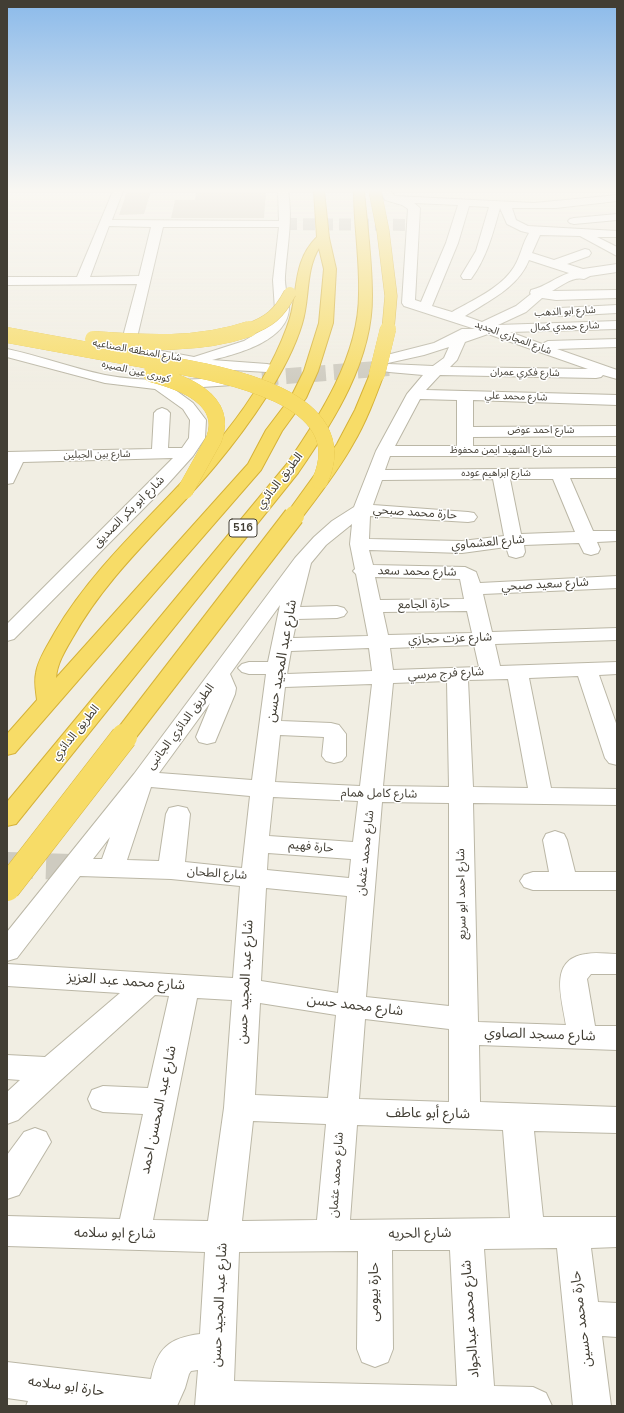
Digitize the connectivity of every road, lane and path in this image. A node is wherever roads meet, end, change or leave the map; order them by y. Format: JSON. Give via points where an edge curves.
{"nodes":[{"id":1,"x":91,"y":257,"type":"edge"},
{"id":2,"x":149,"y":257,"type":"edge"},
{"id":3,"x":281,"y":257,"type":"edge"},
{"id":4,"x":308,"y":257,"type":"edge"},
{"id":5,"x":327,"y":257,"type":"edge"},
{"id":6,"x":363,"y":257,"type":"edge"},
{"id":7,"x":386,"y":257,"type":"edge"},
{"id":8,"x":411,"y":257,"type":"edge"},
{"id":9,"x":446,"y":257,"type":"edge"},
{"id":10,"x":479,"y":257,"type":"edge"},
{"id":11,"x":524,"y":257,"type":"edge"},
{"id":12,"x":537,"y":257,"type":"edge"},
{"id":13,"x":575,"y":257,"type":"edge"},
{"id":14,"x":305,"y":264,"type":"junction"},
{"id":15,"x":556,"y":264,"type":"junction"},
{"id":16,"x":617,"y":268,"type":"edge"},
{"id":17,"x":582,"y":273,"type":"junction"},
{"id":18,"x":466,"y":276,"type":"dead end"},
{"id":19,"x":82,"y":280,"type":"junction"},
{"id":20,"x":143,"y":280,"type":"junction"},
{"id":21,"x":7,"y":281,"type":"edge"},
{"id":22,"x":610,"y":282,"type":"dead end"},
{"id":23,"x":591,"y":283,"type":"junction"},
{"id":24,"x":504,"y":284,"type":"junction"},
{"id":25,"x":540,"y":294,"type":"junction"},
{"id":26,"x":610,"y":294,"type":"edge"},
{"id":27,"x":425,"y":308,"type":"junction"},
{"id":28,"x":617,"y":309,"type":"edge"},
{"id":29,"x":514,"y":314,"type":"junction"},
{"id":30,"x":454,"y":317,"type":"junction"},
{"id":31,"x":617,"y":325,"type":"edge"},
{"id":32,"x":482,"y":327,"type":"junction"},
{"id":33,"x":7,"y":329,"type":"edge"},
{"id":34,"x":7,"y":335,"type":"edge"},
{"id":35,"x":617,"y":343,"type":"edge"},
{"id":36,"x":7,"y":345,"type":"edge"},
{"id":37,"x":535,"y":346,"type":"junction"},
{"id":38,"x":127,"y":349,"type":"junction"},
{"id":39,"x":7,"y":353,"type":"edge"},
{"id":40,"x":191,"y":361,"type":"junction"},
{"id":41,"x":435,"y":371,"type":"junction"},
{"id":42,"x":616,"y":375,"type":"edge"},
{"id":43,"x":158,"y":384,"type":"junction"},
{"id":44,"x":415,"y":394,"type":"junction"},
{"id":45,"x":465,"y":395,"type":"junction"},
{"id":46,"x":529,"y":397,"type":"junction"},
{"id":47,"x":582,"y":399,"type":"junction"},
{"id":48,"x":617,"y":400,"type":"edge"},
{"id":49,"x":162,"y":413,"type":"dead end"},
{"id":50,"x":531,"y":413,"type":"dead end"},
{"id":51,"x":586,"y":415,"type":"dead end"},
{"id":52,"x":617,"y":431,"type":"edge"},
{"id":53,"x":465,"y":432,"type":"junction"},
{"id":54,"x":384,"y":451,"type":"junction"},
{"id":55,"x":464,"y":451,"type":"junction"},
{"id":56,"x":617,"y":451,"type":"edge"},
{"id":57,"x":187,"y":453,"type":"junction"},
{"id":58,"x":160,"y":454,"type":"junction"},
{"id":59,"x":12,"y":457,"type":"edge"},
{"id":60,"x":617,"y":473,"type":"edge"},
{"id":61,"x":500,"y":474,"type":"junction"},
{"id":62,"x":560,"y":474,"type":"junction"},
{"id":63,"x":376,"y":475,"type":"junction"},
{"id":64,"x":7,"y":479,"type":"edge"},
{"id":65,"x":320,"y":481,"type":"junction"},
{"id":66,"x":185,"y":491,"type":"junction"},
{"id":67,"x":362,"y":510,"type":"junction"},
{"id":68,"x":468,"y":517,"type":"dead end"},
{"id":69,"x":617,"y":536,"type":"edge"},
{"id":70,"x":359,"y":544,"type":"junction"},
{"id":71,"x":590,"y":545,"type":"junction"},
{"id":72,"x":515,"y":546,"type":"junction"},
{"id":73,"x":302,"y":562,"type":"junction"},
{"id":74,"x":363,"y":571,"type":"junction"},
{"id":75,"x":617,"y":582,"type":"edge"},
{"id":76,"x":472,"y":590,"type":"junction"},
{"id":77,"x":372,"y":606,"type":"junction"},
{"id":78,"x":337,"y":612,"type":"dead end"},
{"id":79,"x":288,"y":613,"type":"junction"},
{"id":80,"x":15,"y":616,"type":"edge"},
{"id":81,"x":617,"y":634,"type":"edge"},
{"id":82,"x":7,"y":635,"type":"edge"},
{"id":83,"x":483,"y":638,"type":"junction"},
{"id":84,"x":378,"y":642,"type":"junction"},
{"id":85,"x":278,"y":664,"type":"junction"},
{"id":86,"x":249,"y":668,"type":"dead end"},
{"id":87,"x":617,"y":668,"type":"edge"},
{"id":88,"x":586,"y":669,"type":"junction"},
{"id":89,"x":491,"y":672,"type":"junction"},
{"id":90,"x":517,"y":672,"type":"junction"},
{"id":91,"x":456,"y":674,"type":"junction"},
{"id":92,"x":220,"y":675,"type":"junction"},
{"id":93,"x":383,"y":677,"type":"junction"},
{"id":94,"x":48,"y":702,"type":"junction"},
{"id":95,"x":270,"y":728,"type":"junction"},
{"id":96,"x":207,"y":737,"type":"dead end"},
{"id":97,"x":7,"y":748,"type":"edge"},
{"id":98,"x":334,"y":756,"type":"dead end"},
{"id":99,"x":617,"y":758,"type":"edge"},
{"id":100,"x":142,"y":779,"type":"junction"},
{"id":101,"x":262,"y":789,"type":"junction"},
{"id":102,"x":372,"y":794,"type":"junction"},
{"id":103,"x":460,"y":795,"type":"junction"},
{"id":104,"x":541,"y":796,"type":"junction"},
{"id":105,"x":617,"y":796,"type":"edge"},
{"id":106,"x":178,"y":814,"type":"dead end"},
{"id":107,"x":7,"y":818,"type":"edge"},
{"id":108,"x":555,"y":840,"type":"dead end"},
{"id":109,"x":256,"y":843,"type":"junction"},
{"id":110,"x":366,"y":852,"type":"junction"},
{"id":111,"x":73,"y":867,"type":"junction"},
{"id":112,"x":112,"y":868,"type":"junction"},
{"id":113,"x":171,"y":870,"type":"junction"},
{"id":114,"x":253,"y":877,"type":"junction"},
{"id":115,"x":533,"y":881,"type":"dead end"},
{"id":116,"x":564,"y":881,"type":"junction"},
{"id":117,"x":617,"y":881,"type":"edge"},
{"id":118,"x":7,"y":888,"type":"edge"},
{"id":119,"x":361,"y":888,"type":"junction"},
{"id":120,"x":7,"y":951,"type":"edge"},
{"id":121,"x":617,"y":964,"type":"edge"},
{"id":122,"x":7,"y":975,"type":"edge"},
{"id":123,"x":149,"y":984,"type":"junction"},
{"id":124,"x":185,"y":986,"type":"junction"},
{"id":125,"x":246,"y":990,"type":"junction"},
{"id":126,"x":351,"y":1006,"type":"junction"},
{"id":127,"x":464,"y":1026,"type":"junction"},
{"id":128,"x":582,"y":1037,"type":"junction"},
{"id":129,"x":617,"y":1038,"type":"edge"},
{"id":130,"x":7,"y":1067,"type":"edge"},
{"id":131,"x":51,"y":1070,"type":"junction"},
{"id":132,"x":103,"y":1099,"type":"dead end"},
{"id":133,"x":161,"y":1102,"type":"junction"},
{"id":134,"x":239,"y":1108,"type":"junction"},
{"id":135,"x":7,"y":1111,"type":"edge"},
{"id":136,"x":342,"y":1112,"type":"junction"},
{"id":137,"x":465,"y":1114,"type":"junction"},
{"id":138,"x":517,"y":1116,"type":"junction"},
{"id":139,"x":617,"y":1120,"type":"edge"},
{"id":140,"x":35,"y":1142,"type":"dead end"},
{"id":141,"x":7,"y":1185,"type":"edge"},
{"id":142,"x":7,"y":1231,"type":"edge"},
{"id":143,"x":572,"y":1232,"type":"junction"},
{"id":144,"x":617,"y":1232,"type":"edge"},
{"id":145,"x":528,"y":1233,"type":"junction"},
{"id":146,"x":466,"y":1234,"type":"junction"},
{"id":147,"x":133,"y":1235,"type":"junction"},
{"id":148,"x":332,"y":1235,"type":"junction"},
{"id":149,"x":375,"y":1235,"type":"junction"},
{"id":150,"x":224,"y":1237,"type":"junction"},
{"id":151,"x":581,"y":1318,"type":"junction"},
{"id":152,"x":617,"y":1320,"type":"edge"},
{"id":153,"x":375,"y":1349,"type":"dead end"},
{"id":154,"x":217,"y":1350,"type":"junction"},
{"id":155,"x":7,"y":1380,"type":"edge"},
{"id":156,"x":48,"y":1396,"type":"edge"},
{"id":157,"x":162,"y":1400,"type":"edge"},
{"id":158,"x":215,"y":1402,"type":"edge"},
{"id":159,"x":477,"y":1404,"type":"junction"},
{"id":160,"x":533,"y":1406,"type":"edge"},
{"id":161,"x":592,"y":1406,"type":"edge"}],
"edges":[{"from":1,"to":19,"type":"street"},
{"from":2,"to":20,"type":"street"},
{"from":3,"to":40,"type":"street","via":[[279,294],[282,310],[278,322],[266,334],[248,344],[222,354]]},
{"from":4,"to":14,"type":"highway"},
{"from":5,"to":94,"type":"highway","number":"516","via":[[330,269],[326,323],[311,371],[298,398],[274,430],[255,466]]},
{"from":6,"to":107,"type":"highway","name":"الطريق الدائري","number":"516","via":[[366,295],[364,324],[339,395],[318,431],[292,469]]},
{"from":7,"to":65,"type":"highway","bridge":true,"via":[[391,296],[388,332],[377,374],[345,444]]},
{"from":8,"to":27,"type":"street","name":"شارع المجاري الجديد","via":[[408,300],[409,303]]},
{"from":9,"to":27,"type":"street"},
{"from":10,"to":18,"type":"street"},
{"from":11,"to":24,"type":"street","via":[[518,270]]},
{"from":12,"to":15,"type":"street"},
{"from":13,"to":15,"type":"street"},
{"from":14,"to":33,"type":"highway","bridge":true,"via":[[284,306],[276,315],[263,324],[237,333],[196,340],[152,342]]},
{"from":14,"to":66,"type":"highway","via":[[296,321],[277,364],[231,436]]},
{"from":15,"to":17,"type":"street"},
{"from":16,"to":17,"type":"street"},
{"from":17,"to":23,"type":"street"},
{"from":17,"to":25,"type":"street","via":[[563,279]]},
{"from":19,"to":20,"type":"street"},
{"from":19,"to":21,"type":"street"},
{"from":20,"to":38,"type":"street"},
{"from":22,"to":23,"type":"street"},
{"from":23,"to":26,"type":"street"},
{"from":24,"to":25,"type":"street"},
{"from":24,"to":30,"type":"street"},
{"from":25,"to":26,"type":"street"},
{"from":25,"to":29,"type":"street"},
{"from":27,"to":30,"type":"street","name":"شارع المجاري الجديد"},
{"from":28,"to":29,"type":"street","name":"شارع ابو الدهب"},
{"from":29,"to":32,"type":"street"},
{"from":30,"to":32,"type":"street","name":"شارع المجاري الجديد"},
{"from":31,"to":32,"type":"street","name":"شارع حمدي كمال"},
{"from":32,"to":37,"type":"street","name":"شارع المجاري الجديد"},
{"from":32,"to":41,"type":"street","via":[[459,340],[450,360]]},
{"from":32,"to":41,"type":"street","name":"شارع فكري عمران","via":[[447,343],[388,364]]},
{"from":33,"to":38,"type":"street","name":"شارع المنطقه الصناعيه"},
{"from":34,"to":65,"type":"highway","bridge":true,"via":[[221,375],[268,389],[303,410],[324,436],[326,466]]},
{"from":35,"to":37,"type":"street"},
{"from":36,"to":66,"type":"highway","name":"كوبرى عين الصيره","bridge":true,"via":[[154,375],[179,383],[204,397],[218,418],[217,430]]},
{"from":37,"to":42,"type":"street","name":"شارع المجاري الجديد"},
{"from":38,"to":40,"type":"street","name":"شارع المنطقه الصناعيه"},
{"from":39,"to":43,"type":"street","name":"شارع المنطقه الصناعيه","via":[[105,379]]},
{"from":40,"to":43,"type":"street","name":"شارع المنطقه الصناعيه","via":[[264,373],[199,384]]},
{"from":41,"to":42,"type":"street","name":"شارع فكري عمران"},
{"from":41,"to":44,"type":"street"},
{"from":43,"to":57,"type":"street","name":"شارع ابو بكر الصديق","via":[[188,406],[198,420],[198,438]]},
{"from":44,"to":45,"type":"street","name":"شارع محمد علي"},
{"from":44,"to":54,"type":"street"},
{"from":45,"to":46,"type":"street","name":"شارع محمد علي"},
{"from":45,"to":53,"type":"street"},
{"from":46,"to":47,"type":"street","name":"شارع محمد علي"},
{"from":46,"to":50,"type":"street"},
{"from":47,"to":48,"type":"street","name":"شارع محمد علي"},
{"from":47,"to":51,"type":"street"},
{"from":49,"to":58,"type":"street"},
{"from":52,"to":53,"type":"street","name":"شارع احمد عوض"},
{"from":53,"to":55,"type":"street"},
{"from":54,"to":55,"type":"street","name":"شارع الشهيد ايمن محفوظ"},
{"from":54,"to":63,"type":"street"},
{"from":55,"to":56,"type":"street","name":"شارع الشهيد ايمن محفوظ"},
{"from":57,"to":58,"type":"street","name":"شارع بين الجبلين"},
{"from":57,"to":80,"type":"street","name":"شارع ابو بكر الصديق"},
{"from":58,"to":59,"type":"street","name":"شارع بين الجبلين"},
{"from":59,"to":64,"type":"street"},
{"from":60,"to":62,"type":"street","name":"شارع ابراهيم عوده"},
{"from":61,"to":62,"type":"street","name":"شارع ابراهيم عوده"},
{"from":61,"to":63,"type":"street","name":"شارع ابراهيم عوده"},
{"from":61,"to":72,"type":"street"},
{"from":62,"to":71,"type":"street"},
{"from":63,"to":67,"type":"street","name":"شارع محمد عثمان"},
{"from":65,"to":118,"type":"highway","bridge":true},
{"from":66,"to":94,"type":"highway","via":[[109,569],[79,608],[58,645],[46,674]]},
{"from":67,"to":68,"type":"street","name":"حارة محمد صبحي"},
{"from":67,"to":70,"type":"street","name":"شارع محمد عثمان"},
{"from":67,"to":73,"type":"street","name":"الطريق الدائري الجانبى","via":[[338,525]]},
{"from":69,"to":71,"type":"street","name":"شارع العشماوي"},
{"from":70,"to":72,"type":"street","name":"شارع العشماوي"},
{"from":70,"to":74,"type":"street","name":"شارع محمد عثمان"},
{"from":71,"to":72,"type":"street","name":"شارع العشماوي"},
{"from":73,"to":79,"type":"street","name":"شارع عبد المجيد حسن"},
{"from":73,"to":92,"type":"street","name":"الطريق الدائري الجانبى"},
{"from":74,"to":76,"type":"street","name":"شارع محمد سعد","via":[[465,573]]},
{"from":74,"to":77,"type":"street","name":"شارع محمد عثمان"},
{"from":75,"to":76,"type":"street","name":"شارع سعيد صبحي"},
{"from":76,"to":77,"type":"street","name":"حارة الجامع"},
{"from":76,"to":83,"type":"street"},
{"from":77,"to":84,"type":"street","name":"شارع محمد عثمان"},
{"from":78,"to":79,"type":"street"},
{"from":79,"to":85,"type":"street","name":"شارع عبد المجيد حسن"},
{"from":80,"to":82,"type":"street","name":"شارع ابو بكر الصديق"},
{"from":81,"to":83,"type":"street","name":"شارع عزت حجازي"},
{"from":83,"to":84,"type":"street","name":"شارع عزت حجازي"},
{"from":83,"to":89,"type":"street"},
{"from":84,"to":85,"type":"street","name":"شارع عزت حجازي"},
{"from":84,"to":93,"type":"street","name":"شارع محمد عثمان"},
{"from":85,"to":86,"type":"street"},
{"from":85,"to":93,"type":"street","name":"شارع فرج مرسي"},
{"from":85,"to":95,"type":"street","name":"شارع عبد المجيد حسن"},
{"from":87,"to":88,"type":"street","name":"شارع فرج مرسي"},
{"from":88,"to":90,"type":"street","name":"شارع فرج مرسي"},
{"from":88,"to":99,"type":"street"},
{"from":89,"to":90,"type":"street","name":"شارع فرج مرسي"},
{"from":89,"to":91,"type":"street","name":"شارع فرج مرسي"},
{"from":90,"to":104,"type":"street"},
{"from":91,"to":93,"type":"street","name":"شارع فرج مرسي"},
{"from":91,"to":103,"type":"street","name":"شارع احمد ابو سريع"},
{"from":92,"to":96,"type":"street","via":[[225,688],[224,694]]},
{"from":92,"to":100,"type":"street","name":"الطريق الدائري الجانبى"},
{"from":93,"to":102,"type":"street","name":"شارع محمد عثمان"},
{"from":94,"to":97,"type":"highway","number":"516"},
{"from":95,"to":98,"type":"street","via":[[331,730],[335,734]]},
{"from":95,"to":101,"type":"street","name":"شارع عبد المجيد حسن"},
{"from":100,"to":101,"type":"street","name":"شارع كامل همام"},
{"from":100,"to":111,"type":"street","name":"الطريق الدائري الجانبى"},
{"from":100,"to":112,"type":"street"},
{"from":101,"to":102,"type":"street","name":"شارع كامل همام"},
{"from":101,"to":109,"type":"street","name":"شارع عبد المجيد حسن"},
{"from":102,"to":103,"type":"street","name":"شارع كامل همام"},
{"from":102,"to":110,"type":"street","name":"شارع محمد عثمان"},
{"from":103,"to":104,"type":"street","name":"شارع كامل همام"},
{"from":103,"to":127,"type":"street","name":"شارع احمد ابو سريع"},
{"from":104,"to":105,"type":"street","name":"شارع كامل همام"},
{"from":106,"to":113,"type":"street"},
{"from":108,"to":116,"type":"street"},
{"from":109,"to":110,"type":"street","name":"حارة فهيم"},
{"from":109,"to":114,"type":"street","name":"شارع عبد المجيد حسن"},
{"from":110,"to":119,"type":"street","name":"شارع محمد عثمان"},
{"from":111,"to":112,"type":"street","name":"شارع الطحان"},
{"from":111,"to":120,"type":"street","name":"الطريق الدائري الجانبى"},
{"from":112,"to":113,"type":"street","name":"شارع الطحان"},
{"from":113,"to":114,"type":"street","name":"شارع الطحان"},
{"from":114,"to":119,"type":"street","name":"شارع الطحان"},
{"from":114,"to":125,"type":"street","name":"شارع عبد المجيد حسن"},
{"from":115,"to":116,"type":"street"},
{"from":116,"to":117,"type":"street"},
{"from":119,"to":126,"type":"street","name":"شارع محمد عثمان"},
{"from":121,"to":128,"type":"street","via":[[586,964],[576,970],[572,979]]},
{"from":122,"to":123,"type":"street","name":"شارع محمد عبد العزيز"},
{"from":123,"to":124,"type":"street","name":"شارع محمد عبد العزيز"},
{"from":123,"to":131,"type":"street"},
{"from":124,"to":125,"type":"street","name":"شارع محمد عبد العزيز"},
{"from":124,"to":133,"type":"street","name":"شارع عبد المحسن احمد"},
{"from":125,"to":126,"type":"street","name":"شارع محمد حسن"},
{"from":125,"to":134,"type":"street","name":"شارع عبد المجيد حسن"},
{"from":126,"to":127,"type":"street","name":"شارع محمد حسن"},
{"from":126,"to":136,"type":"street","name":"شارع محمد عثمان"},
{"from":127,"to":128,"type":"street","name":"شارع مسجد الصاوي"},
{"from":127,"to":137,"type":"street","name":"شارع احمد ابو سريع"},
{"from":128,"to":129,"type":"street","name":"شارع مسجد الصاوي"},
{"from":130,"to":131,"type":"street"},
{"from":131,"to":135,"type":"street"},
{"from":132,"to":133,"type":"street"},
{"from":133,"to":147,"type":"street","name":"شارع عبد المحسن احمد"},
{"from":134,"to":136,"type":"street","name":"شارع أبو عاطف"},
{"from":134,"to":150,"type":"street","name":"شارع عبد المجيد حسن"},
{"from":136,"to":137,"type":"street","name":"شارع أبو عاطف"},
{"from":136,"to":148,"type":"street","name":"شارع محمد عثمان"},
{"from":137,"to":138,"type":"street","name":"شارع أبو عاطف"},
{"from":138,"to":139,"type":"street","name":"شارع أبو عاطف"},
{"from":138,"to":145,"type":"street"},
{"from":140,"to":141,"type":"street"},
{"from":142,"to":147,"type":"street","name":"شارع ابو سلامه"},
{"from":143,"to":144,"type":"street","name":"شارع الحريه"},
{"from":143,"to":145,"type":"street","name":"شارع الحريه"},
{"from":143,"to":151,"type":"street","name":"حارة محمد حسين"},
{"from":145,"to":146,"type":"street","name":"شارع الحريه"},
{"from":146,"to":149,"type":"street","name":"شارع الحريه"},
{"from":146,"to":159,"type":"street","name":"شارع محمد عبدالجواد"},
{"from":147,"to":150,"type":"street","name":"شارع ابو سلامه"},
{"from":148,"to":149,"type":"street","name":"شارع الحريه"},
{"from":148,"to":150,"type":"street","name":"شارع الحريه"},
{"from":149,"to":153,"type":"street","name":"حارة بيومى"},
{"from":150,"to":154,"type":"street","name":"شارع عبد المجيد حسن"},
{"from":151,"to":152,"type":"street"},
{"from":151,"to":161,"type":"street","name":"حارة محمد حسين"},
{"from":154,"to":157,"type":"street","name":"حارة ابو سلامه","via":[[178,1358]]},
{"from":154,"to":158,"type":"street","name":"شارع عبد المجيد حسن"},
{"from":155,"to":156,"type":"street","name":"حارة ابو سلامه"},
{"from":156,"to":157,"type":"street","name":"حارة ابو سلامه"},
{"from":158,"to":159,"type":"street"},
{"from":159,"to":160,"type":"street"}]}
